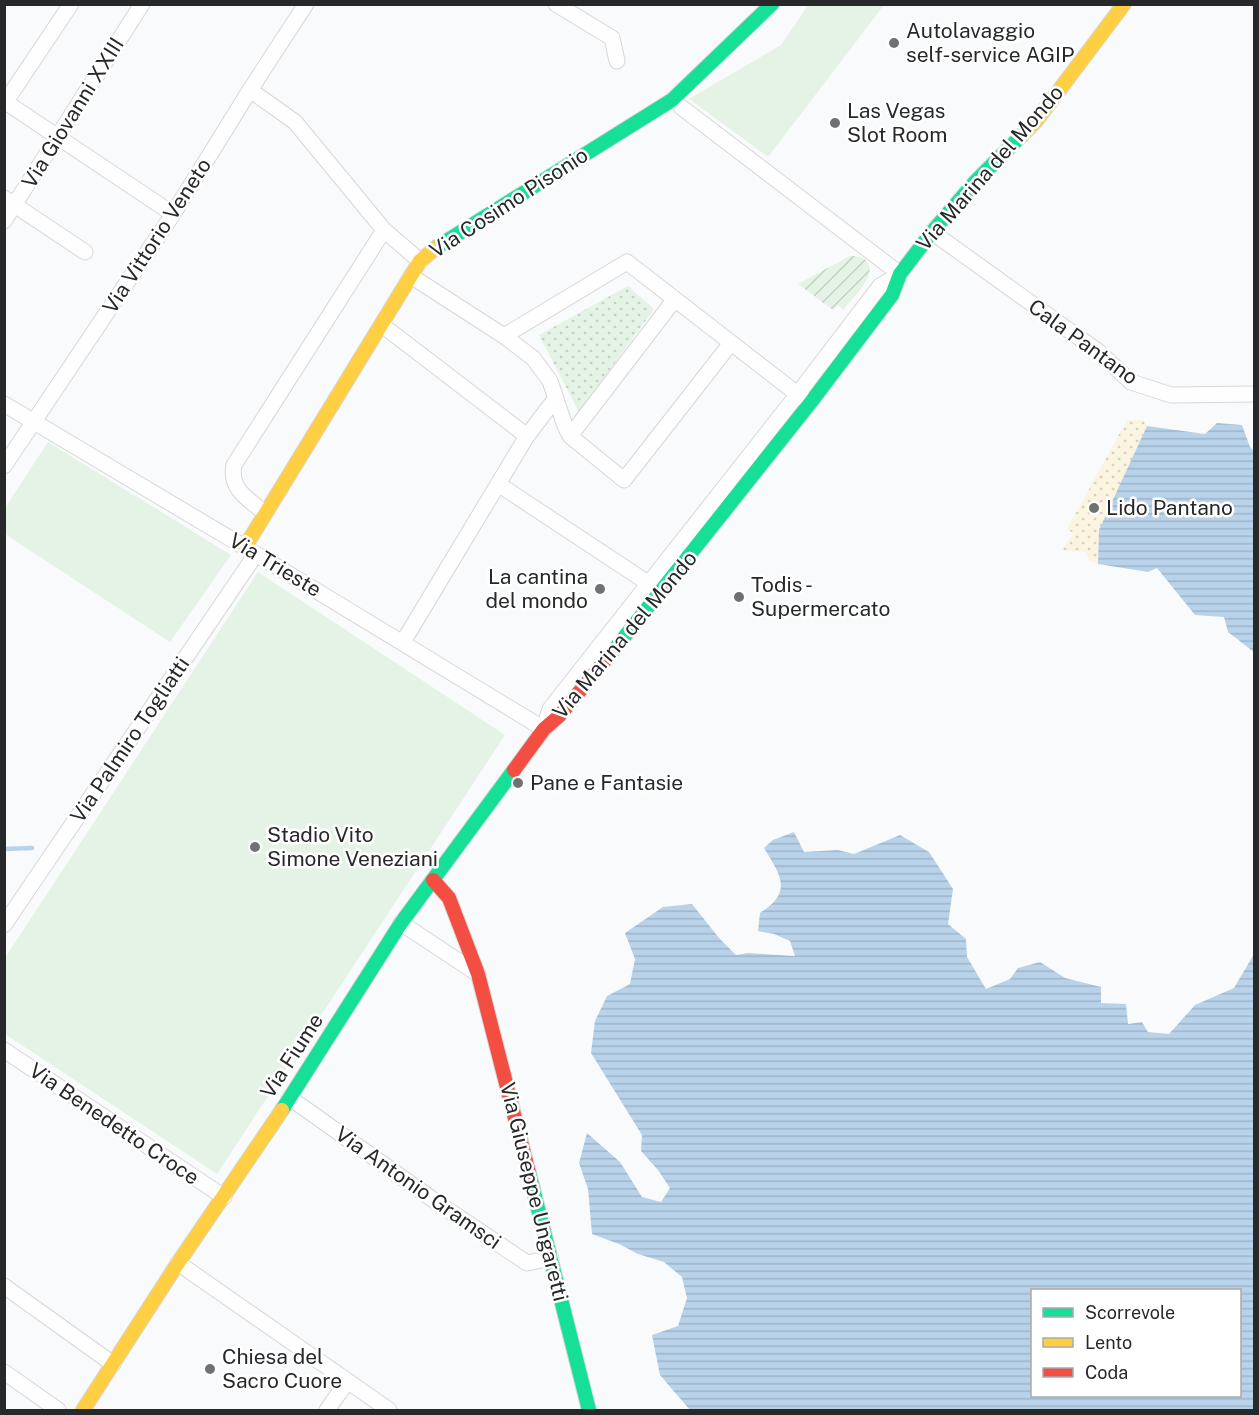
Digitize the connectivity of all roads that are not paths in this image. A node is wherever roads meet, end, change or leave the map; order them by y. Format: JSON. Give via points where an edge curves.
{"nodes":[{"id":1,"x":71,"y":4,"type":"edge"},
{"id":2,"x":142,"y":4,"type":"edge"},
{"id":3,"x":306,"y":4,"type":"edge"},
{"id":4,"x":556,"y":4,"type":"edge"},
{"id":5,"x":772,"y":4,"type":"edge"},
{"id":6,"x":1124,"y":4,"type":"edge"},
{"id":7,"x":617,"y":61,"type":"dead end"},
{"id":8,"x":250,"y":90,"type":"junction"},
{"id":9,"x":5,"y":102,"type":"edge"},
{"id":10,"x":681,"y":107,"type":"dead end"},
{"id":11,"x":60,"y":137,"type":"junction"},
{"id":12,"x":10,"y":201,"type":"edge"},
{"id":13,"x":173,"y":214,"type":"junction"},
{"id":14,"x":4,"y":221,"type":"edge"},
{"id":15,"x":384,"y":230,"type":"junction"},
{"id":16,"x":932,"y":232,"type":"junction"},
{"id":17,"x":85,"y":252,"type":"dead end"},
{"id":18,"x":420,"y":261,"type":"junction"},
{"id":19,"x":900,"y":274,"type":"junction"},
{"id":20,"x":411,"y":276,"type":"junction"},
{"id":21,"x":675,"y":299,"type":"junction"},
{"id":22,"x":382,"y":325,"type":"junction"},
{"id":23,"x":504,"y":336,"type":"junction"},
{"id":24,"x":730,"y":343,"type":"junction"},
{"id":25,"x":1254,"y":394,"type":"edge"},
{"id":26,"x":797,"y":395,"type":"junction"},
{"id":27,"x":556,"y":398,"type":"junction"},
{"id":28,"x":4,"y":404,"type":"edge"},
{"id":29,"x":810,"y":405,"type":"junction"},
{"id":30,"x":34,"y":422,"type":"junction"},
{"id":31,"x":527,"y":436,"type":"junction"},
{"id":32,"x":570,"y":436,"type":"junction"},
{"id":33,"x":4,"y":466,"type":"edge"},
{"id":34,"x":498,"y":484,"type":"junction"},
{"id":35,"x":265,"y":513,"type":"junction"},
{"id":36,"x":251,"y":550,"type":"junction"},
{"id":37,"x":655,"y":588,"type":"junction"},
{"id":38,"x":403,"y":642,"type":"junction"},
{"id":39,"x":543,"y":729,"type":"junction"},
{"id":40,"x":433,"y":880,"type":"junction"},
{"id":41,"x":401,"y":923,"type":"junction"},
{"id":42,"x":4,"y":926,"type":"edge"},
{"id":43,"x":478,"y":974,"type":"junction"},
{"id":44,"x":4,"y":1050,"type":"edge"},
{"id":45,"x":290,"y":1098,"type":"junction"},
{"id":46,"x":224,"y":1197,"type":"junction"},
{"id":47,"x":551,"y":1258,"type":"junction"},
{"id":48,"x":178,"y":1263,"type":"junction"},
{"id":49,"x":4,"y":1286,"type":"edge"},
{"id":50,"x":113,"y":1364,"type":"junction"},
{"id":51,"x":4,"y":1372,"type":"edge"},
{"id":52,"x":347,"y":1382,"type":"junction"},
{"id":53,"x":58,"y":1410,"type":"edge"},
{"id":54,"x":83,"y":1410,"type":"edge"},
{"id":55,"x":327,"y":1410,"type":"edge"},
{"id":56,"x":389,"y":1410,"type":"edge"},
{"id":57,"x":589,"y":1410,"type":"edge"}],
"edges":[{"from":1,"to":9,"type":"street"},
{"from":2,"to":11,"type":"street","name":"Via Giovanni XXIII"},
{"from":3,"to":8,"type":"street","name":"Via Vittorio Veneto"},
{"from":4,"to":7,"type":"street","via":[[612,38]]},
{"from":5,"to":18,"type":"street","name":"Via Cosimo Pisonio","via":[[672,100],[446,240]]},
{"from":6,"to":16,"type":"street","name":"Via Marina del Mondo","via":[[1036,121]]},
{"from":8,"to":13,"type":"street","name":"Via Vittorio Veneto"},
{"from":8,"to":15,"type":"street","via":[[295,122]]},
{"from":9,"to":11,"type":"street"},
{"from":10,"to":19,"type":"street"},
{"from":11,"to":12,"type":"street","name":"Via Giovanni XXIII"},
{"from":11,"to":13,"type":"street"},
{"from":12,"to":14,"type":"street","name":"Via Giovanni XXIII"},
{"from":12,"to":17,"type":"street"},
{"from":13,"to":30,"type":"street","name":"Via Vittorio Veneto"},
{"from":15,"to":18,"type":"street"},
{"from":15,"to":35,"type":"street","via":[[234,465],[232,474],[237,489]]},
{"from":16,"to":19,"type":"street","name":"Via Marina del Mondo"},
{"from":16,"to":25,"type":"street","name":"Cala Pantano","via":[[1099,352],[1131,382],[1171,395]]},
{"from":18,"to":20,"type":"street","name":"Via Cosimo Pisonio"},
{"from":19,"to":26,"type":"street","name":"Via Marina del Mondo","via":[[880,286]]},
{"from":19,"to":29,"type":"street","name":"Via Marina del Mondo","via":[[892,296]]},
{"from":20,"to":22,"type":"street","name":"Via Cosimo Pisonio"},
{"from":20,"to":23,"type":"street"},
{"from":21,"to":23,"type":"street","via":[[627,262]]},
{"from":21,"to":24,"type":"street"},
{"from":21,"to":32,"type":"street"},
{"from":22,"to":31,"type":"street"},
{"from":22,"to":35,"type":"street","name":"Via Cosimo Pisonio"},
{"from":23,"to":27,"type":"street","via":[[533,358],[547,376]]},
{"from":24,"to":26,"type":"street"},
{"from":24,"to":32,"type":"street","via":[[624,480]]},
{"from":26,"to":29,"type":"street"},
{"from":26,"to":37,"type":"street","name":"Via Marina del Mondo"},
{"from":27,"to":31,"type":"street"},
{"from":27,"to":32,"type":"street"},
{"from":28,"to":30,"type":"street","name":"Via Trieste"},
{"from":29,"to":37,"type":"street","name":"Via Marina del Mondo"},
{"from":30,"to":33,"type":"street","name":"Via Vittorio Veneto"},
{"from":30,"to":36,"type":"street","name":"Via Trieste"},
{"from":31,"to":34,"type":"street"},
{"from":34,"to":37,"type":"street"},
{"from":34,"to":38,"type":"street"},
{"from":35,"to":36,"type":"street","name":"Via Cosimo Pisonio"},
{"from":36,"to":38,"type":"street","name":"Via Trieste"},
{"from":36,"to":42,"type":"street","name":"Via Palmiro Togliatti"},
{"from":37,"to":39,"type":"street","name":"Via Marina del Mondo","via":[[550,709]]},
{"from":38,"to":39,"type":"street","name":"Via Trieste"},
{"from":39,"to":40,"type":"street","name":"Via Fiume"},
{"from":40,"to":41,"type":"street","name":"Via Fiume"},
{"from":40,"to":43,"type":"street","name":"Via Giuseppe Ungaretti","via":[[449,898]]},
{"from":41,"to":43,"type":"street"},
{"from":41,"to":45,"type":"street","name":"Via Fiume"},
{"from":43,"to":47,"type":"street","name":"Via Giuseppe Ungaretti"},
{"from":44,"to":46,"type":"street","name":"Via Benedetto Croce"},
{"from":45,"to":46,"type":"street","name":"Via Fiume"},
{"from":45,"to":47,"type":"street","name":"Via Antonio Gramsci","via":[[527,1263]]},
{"from":46,"to":48,"type":"street","name":"Via Fiume"},
{"from":47,"to":57,"type":"street","name":"Via Giuseppe Ungaretti"},
{"from":48,"to":50,"type":"street","name":"Via Fiume"},
{"from":48,"to":52,"type":"street"},
{"from":49,"to":50,"type":"street"},
{"from":50,"to":54,"type":"street","name":"Via Fiume"},
{"from":51,"to":53,"type":"street"},
{"from":52,"to":55,"type":"street"},
{"from":52,"to":56,"type":"street"}]}
